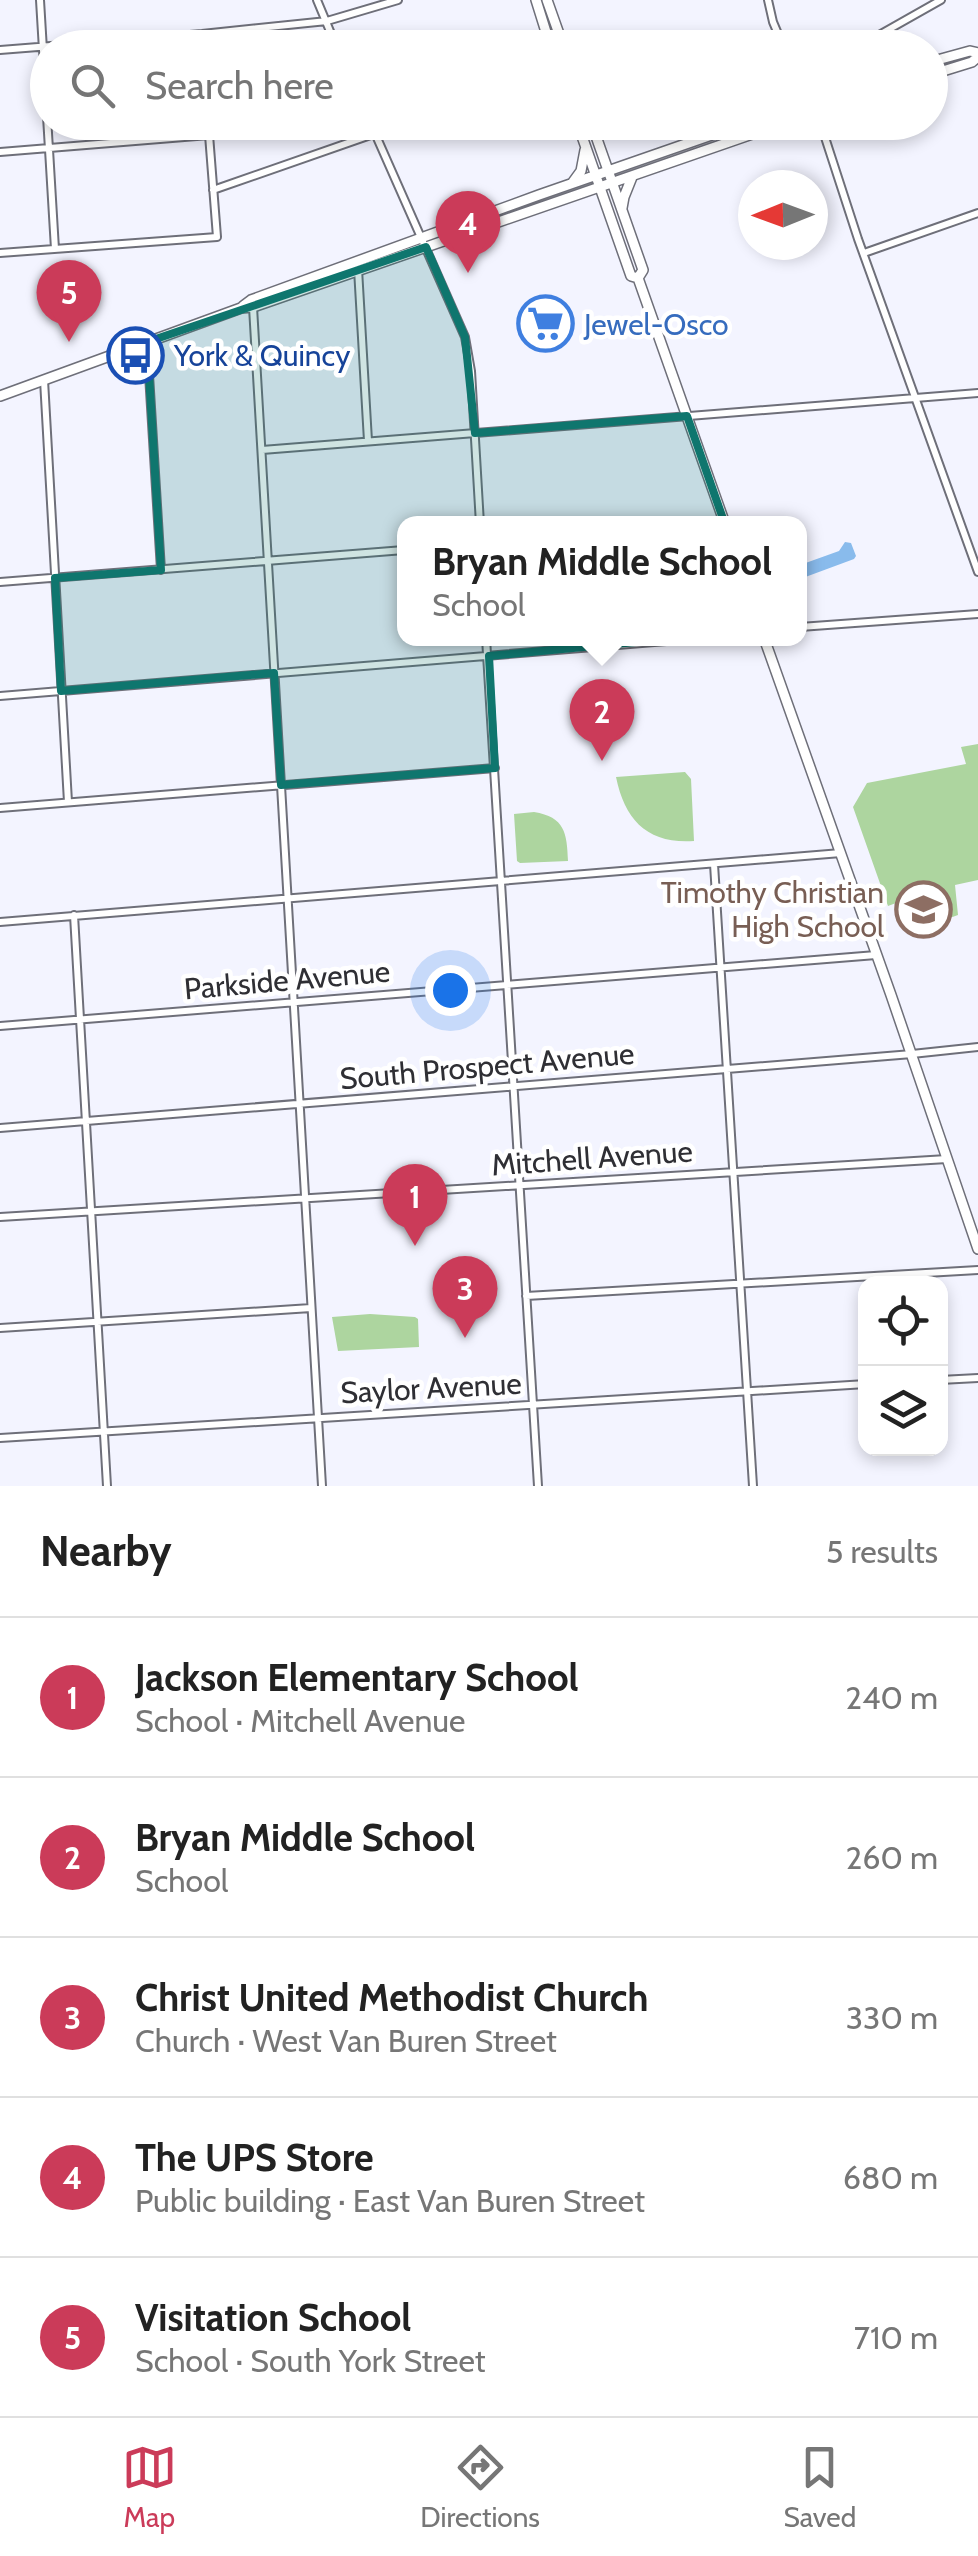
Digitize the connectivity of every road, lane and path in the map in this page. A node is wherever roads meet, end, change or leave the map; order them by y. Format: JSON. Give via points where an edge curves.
{"nodes":[{"id":1,"x":40,"y":0,"type":"edge"},
{"id":2,"x":317,"y":0,"type":"edge"},
{"id":3,"x":398,"y":0,"type":"edge"},
{"id":4,"x":536,"y":0,"type":"edge"},
{"id":5,"x":546,"y":0,"type":"edge"},
{"id":6,"x":768,"y":0,"type":"edge"},
{"id":7,"x":942,"y":0,"type":"edge"},
{"id":8,"x":928,"y":4,"type":"edge"},
{"id":9,"x":327,"y":22,"type":"junction"},
{"id":10,"x":42,"y":30,"type":"edge"},
{"id":11,"x":264,"y":30,"type":"edge"},
{"id":12,"x":330,"y":30,"type":"edge"},
{"id":13,"x":545,"y":30,"type":"edge"},
{"id":14,"x":557,"y":30,"type":"edge"},
{"id":15,"x":777,"y":30,"type":"edge"},
{"id":16,"x":887,"y":30,"type":"edge"},
{"id":17,"x":30,"y":47,"type":"edge"},
{"id":18,"x":0,"y":50,"type":"edge"},
{"id":19,"x":978,"y":55,"type":"edge"},
{"id":20,"x":948,"y":57,"type":"edge"},
{"id":21,"x":948,"y":69,"type":"edge"},
{"id":22,"x":49,"y":140,"type":"edge"},
{"id":23,"x":142,"y":140,"type":"edge"},
{"id":24,"x":209,"y":140,"type":"edge"},
{"id":25,"x":359,"y":140,"type":"edge"},
{"id":26,"x":379,"y":140,"type":"edge"},
{"id":27,"x":583,"y":140,"type":"edge"},
{"id":28,"x":597,"y":140,"type":"edge"},
{"id":29,"x":696,"y":140,"type":"edge"},
{"id":30,"x":736,"y":140,"type":"edge"},
{"id":31,"x":826,"y":140,"type":"edge"},
{"id":32,"x":49,"y":147,"type":"junction"},
{"id":33,"x":586,"y":148,"type":"junction"},
{"id":34,"x":0,"y":152,"type":"edge"},
{"id":35,"x":608,"y":170,"type":"junction"},
{"id":36,"x":596,"y":175,"type":"junction"},
{"id":37,"x":632,"y":177,"type":"junction"},
{"id":38,"x":612,"y":183,"type":"junction"},
{"id":39,"x":571,"y":184,"type":"junction"},
{"id":40,"x":599,"y":187,"type":"junction"},
{"id":41,"x":214,"y":190,"type":"junction"},
{"id":42,"x":622,"y":211,"type":"junction"},
{"id":43,"x":978,"y":214,"type":"edge"},
{"id":44,"x":424,"y":243,"type":"junction"},
{"id":45,"x":55,"y":248,"type":"junction"},
{"id":46,"x":0,"y":253,"type":"edge"},
{"id":47,"x":864,"y":253,"type":"junction"},
{"id":48,"x":358,"y":269,"type":"junction"},
{"id":49,"x":638,"y":278,"type":"junction"},
{"id":50,"x":253,"y":307,"type":"junction"},
{"id":51,"x":241,"y":308,"type":"junction"},
{"id":52,"x":147,"y":342,"type":"junction"},
{"id":53,"x":44,"y":380,"type":"junction"},
{"id":54,"x":978,"y":393,"type":"edge"},
{"id":55,"x":0,"y":396,"type":"edge"},
{"id":56,"x":916,"y":398,"type":"junction"},
{"id":57,"x":687,"y":416,"type":"junction"},
{"id":58,"x":475,"y":432,"type":"junction"},
{"id":59,"x":368,"y":441,"type":"junction"},
{"id":60,"x":262,"y":450,"type":"junction"},
{"id":61,"x":480,"y":516,"type":"edge"},
{"id":62,"x":722,"y":516,"type":"edge"},
{"id":63,"x":397,"y":551,"type":"edge"},
{"id":64,"x":268,"y":561,"type":"junction"},
{"id":65,"x":161,"y":570,"type":"junction"},
{"id":66,"x":978,"y":572,"type":"edge"},
{"id":67,"x":55,"y":578,"type":"junction"},
{"id":68,"x":0,"y":582,"type":"edge"},
{"id":69,"x":978,"y":614,"type":"edge"},
{"id":70,"x":807,"y":626,"type":"edge"},
{"id":71,"x":487,"y":646,"type":"edge"},
{"id":72,"x":607,"y":646,"type":"edge"},
{"id":73,"x":767,"y":646,"type":"edge"},
{"id":74,"x":488,"y":656,"type":"junction"},
{"id":75,"x":274,"y":674,"type":"junction"},
{"id":76,"x":61,"y":691,"type":"junction"},
{"id":77,"x":0,"y":696,"type":"edge"},
{"id":78,"x":495,"y":768,"type":"junction"},
{"id":79,"x":281,"y":785,"type":"junction"},
{"id":80,"x":68,"y":802,"type":"junction"},
{"id":81,"x":0,"y":808,"type":"edge"},
{"id":82,"x":842,"y":853,"type":"junction"},
{"id":83,"x":714,"y":864,"type":"junction"},
{"id":84,"x":502,"y":880,"type":"junction"},
{"id":85,"x":288,"y":898,"type":"junction"},
{"id":86,"x":74,"y":916,"type":"junction"},
{"id":87,"x":0,"y":922,"type":"edge"},
{"id":88,"x":876,"y":955,"type":"junction"},
{"id":89,"x":722,"y":967,"type":"junction"},
{"id":90,"x":508,"y":984,"type":"junction"},
{"id":91,"x":294,"y":1002,"type":"junction"},
{"id":92,"x":80,"y":1019,"type":"junction"},
{"id":93,"x":0,"y":1026,"type":"edge"},
{"id":94,"x":978,"y":1047,"type":"edge"},
{"id":95,"x":912,"y":1054,"type":"junction"},
{"id":96,"x":728,"y":1069,"type":"junction"},
{"id":97,"x":514,"y":1086,"type":"junction"},
{"id":98,"x":300,"y":1104,"type":"junction"},
{"id":99,"x":86,"y":1121,"type":"junction"},
{"id":100,"x":0,"y":1128,"type":"edge"},
{"id":101,"x":947,"y":1159,"type":"junction"},
{"id":102,"x":733,"y":1171,"type":"junction"},
{"id":103,"x":520,"y":1186,"type":"junction"},
{"id":104,"x":305,"y":1199,"type":"junction"},
{"id":105,"x":92,"y":1212,"type":"junction"},
{"id":106,"x":0,"y":1217,"type":"edge"},
{"id":107,"x":978,"y":1249,"type":"edge"},
{"id":108,"x":978,"y":1270,"type":"edge"},
{"id":109,"x":740,"y":1283,"type":"junction"},
{"id":110,"x":526,"y":1296,"type":"junction"},
{"id":111,"x":311,"y":1308,"type":"junction"},
{"id":112,"x":98,"y":1322,"type":"junction"},
{"id":113,"x":0,"y":1328,"type":"edge"},
{"id":114,"x":978,"y":1378,"type":"edge"},
{"id":115,"x":948,"y":1380,"type":"edge"},
{"id":116,"x":858,"y":1384,"type":"edge"},
{"id":117,"x":746,"y":1390,"type":"junction"},
{"id":118,"x":532,"y":1405,"type":"junction"},
{"id":119,"x":318,"y":1417,"type":"junction"},
{"id":120,"x":104,"y":1432,"type":"junction"},
{"id":121,"x":0,"y":1438,"type":"edge"},
{"id":122,"x":107,"y":1486,"type":"edge"},
{"id":123,"x":322,"y":1486,"type":"edge"},
{"id":124,"x":538,"y":1486,"type":"edge"},
{"id":125,"x":752,"y":1486,"type":"edge"}],
"edges":[{"from":1,"to":10,"type":"street"},
{"from":2,"to":9,"type":"street"},
{"from":3,"to":9,"type":"street"},
{"from":4,"to":13,"type":"main road"},
{"from":5,"to":14,"type":"main road"},
{"from":6,"to":15,"type":"street"},
{"from":7,"to":8,"type":"street"},
{"from":8,"to":16,"type":"street"},
{"from":9,"to":11,"type":"street"},
{"from":9,"to":12,"type":"street"},
{"from":17,"to":18,"type":"street"},
{"from":19,"to":20,"type":"main road","via":[[970,50]]},
{"from":19,"to":21,"type":"main road"},
{"from":22,"to":32,"type":"street"},
{"from":23,"to":32,"type":"street"},
{"from":24,"to":41,"type":"street"},
{"from":25,"to":41,"type":"street"},
{"from":26,"to":44,"type":"street"},
{"from":27,"to":33,"type":"main road"},
{"from":28,"to":35,"type":"main road"},
{"from":29,"to":35,"type":"main road"},
{"from":30,"to":37,"type":"main road"},
{"from":31,"to":47,"type":"street"},
{"from":32,"to":34,"type":"street"},
{"from":32,"to":45,"type":"street"},
{"from":33,"to":36,"type":"main road"},
{"from":33,"to":39,"type":"main road"},
{"from":35,"to":36,"type":"main road"},
{"from":35,"to":38,"type":"main road"},
{"from":36,"to":39,"type":"main road"},
{"from":36,"to":40,"type":"main road"},
{"from":37,"to":38,"type":"main road"},
{"from":37,"to":42,"type":"main road"},
{"from":38,"to":40,"type":"main road"},
{"from":38,"to":42,"type":"main road"},
{"from":39,"to":44,"type":"main road"},
{"from":40,"to":44,"type":"main road"},
{"from":40,"to":49,"type":"main road","via":[[631,276]]},
{"from":41,"to":45,"type":"street","via":[[216,236]]},
{"from":42,"to":49,"type":"main road","via":[[643,270]]},
{"from":43,"to":47,"type":"street"},
{"from":44,"to":48,"type":"main road"},
{"from":44,"to":51,"type":"main road"},
{"from":44,"to":58,"type":"street","via":[[465,337]]},
{"from":45,"to":46,"type":"street"},
{"from":47,"to":56,"type":"street"},
{"from":48,"to":50,"type":"main road"},
{"from":48,"to":59,"type":"street"},
{"from":49,"to":57,"type":"main road"},
{"from":50,"to":51,"type":"main road"},
{"from":50,"to":60,"type":"street"},
{"from":51,"to":52,"type":"main road"},
{"from":52,"to":53,"type":"main road"},
{"from":52,"to":65,"type":"street"},
{"from":53,"to":55,"type":"main road"},
{"from":53,"to":67,"type":"street"},
{"from":54,"to":56,"type":"street"},
{"from":56,"to":57,"type":"street"},
{"from":56,"to":66,"type":"street"},
{"from":57,"to":58,"type":"street"},
{"from":57,"to":62,"type":"main road"},
{"from":58,"to":59,"type":"street"},
{"from":58,"to":61,"type":"street"},
{"from":59,"to":60,"type":"street"},
{"from":60,"to":64,"type":"street"},
{"from":63,"to":64,"type":"street"},
{"from":64,"to":65,"type":"street"},
{"from":64,"to":75,"type":"street"},
{"from":65,"to":67,"type":"street"},
{"from":67,"to":68,"type":"street"},
{"from":67,"to":76,"type":"street"},
{"from":69,"to":70,"type":"street"},
{"from":71,"to":74,"type":"street"},
{"from":72,"to":74,"type":"street"},
{"from":73,"to":82,"type":"main road"},
{"from":74,"to":75,"type":"street"},
{"from":74,"to":78,"type":"street"},
{"from":75,"to":76,"type":"street"},
{"from":75,"to":79,"type":"street"},
{"from":76,"to":77,"type":"street"},
{"from":76,"to":80,"type":"street"},
{"from":78,"to":79,"type":"street"},
{"from":78,"to":84,"type":"street"},
{"from":79,"to":80,"type":"street"},
{"from":79,"to":85,"type":"street"},
{"from":80,"to":81,"type":"street"},
{"from":82,"to":83,"type":"street"},
{"from":82,"to":88,"type":"main road"},
{"from":83,"to":84,"type":"street"},
{"from":83,"to":89,"type":"street"},
{"from":84,"to":85,"type":"street"},
{"from":84,"to":90,"type":"street"},
{"from":85,"to":86,"type":"street"},
{"from":85,"to":91,"type":"street"},
{"from":86,"to":87,"type":"street"},
{"from":86,"to":92,"type":"street"},
{"from":88,"to":89,"type":"street","name":"Parkside Avenue"},
{"from":88,"to":95,"type":"main road"},
{"from":89,"to":90,"type":"street","name":"Parkside Avenue"},
{"from":89,"to":96,"type":"street"},
{"from":90,"to":91,"type":"street","name":"Parkside Avenue"},
{"from":90,"to":97,"type":"street"},
{"from":91,"to":92,"type":"street","name":"Parkside Avenue"},
{"from":91,"to":98,"type":"street"},
{"from":92,"to":93,"type":"street","name":"Parkside Avenue"},
{"from":92,"to":99,"type":"street"},
{"from":94,"to":95,"type":"street","name":"South Prospect Avenue"},
{"from":95,"to":96,"type":"street","name":"South Prospect Avenue"},
{"from":95,"to":101,"type":"main road"},
{"from":96,"to":97,"type":"street","name":"South Prospect Avenue"},
{"from":96,"to":102,"type":"street"},
{"from":97,"to":98,"type":"street","name":"South Prospect Avenue"},
{"from":97,"to":103,"type":"street"},
{"from":98,"to":99,"type":"street","name":"South Prospect Avenue"},
{"from":98,"to":104,"type":"street"},
{"from":99,"to":100,"type":"street","name":"South Prospect Avenue"},
{"from":99,"to":105,"type":"street"},
{"from":101,"to":102,"type":"street","name":"Mitchell Avenue"},
{"from":101,"to":107,"type":"main road"},
{"from":102,"to":103,"type":"street","name":"Mitchell Avenue"},
{"from":102,"to":109,"type":"street"},
{"from":103,"to":104,"type":"street","name":"Mitchell Avenue"},
{"from":103,"to":110,"type":"street"},
{"from":104,"to":105,"type":"street","name":"Mitchell Avenue"},
{"from":104,"to":111,"type":"street"},
{"from":105,"to":106,"type":"street","name":"Mitchell Avenue"},
{"from":105,"to":112,"type":"street"},
{"from":108,"to":109,"type":"street"},
{"from":109,"to":110,"type":"street"},
{"from":109,"to":117,"type":"street"},
{"from":110,"to":118,"type":"street"},
{"from":111,"to":112,"type":"street"},
{"from":111,"to":119,"type":"street"},
{"from":112,"to":113,"type":"street"},
{"from":112,"to":120,"type":"street"},
{"from":114,"to":115,"type":"street"},
{"from":116,"to":117,"type":"street","name":"Saylor Avenue"},
{"from":117,"to":118,"type":"street","name":"Saylor Avenue"},
{"from":117,"to":125,"type":"street"},
{"from":118,"to":119,"type":"street","name":"Saylor Avenue"},
{"from":118,"to":124,"type":"street"},
{"from":119,"to":120,"type":"street","name":"Saylor Avenue"},
{"from":119,"to":123,"type":"street"},
{"from":120,"to":121,"type":"street","name":"Saylor Avenue"},
{"from":120,"to":122,"type":"street"}]}
